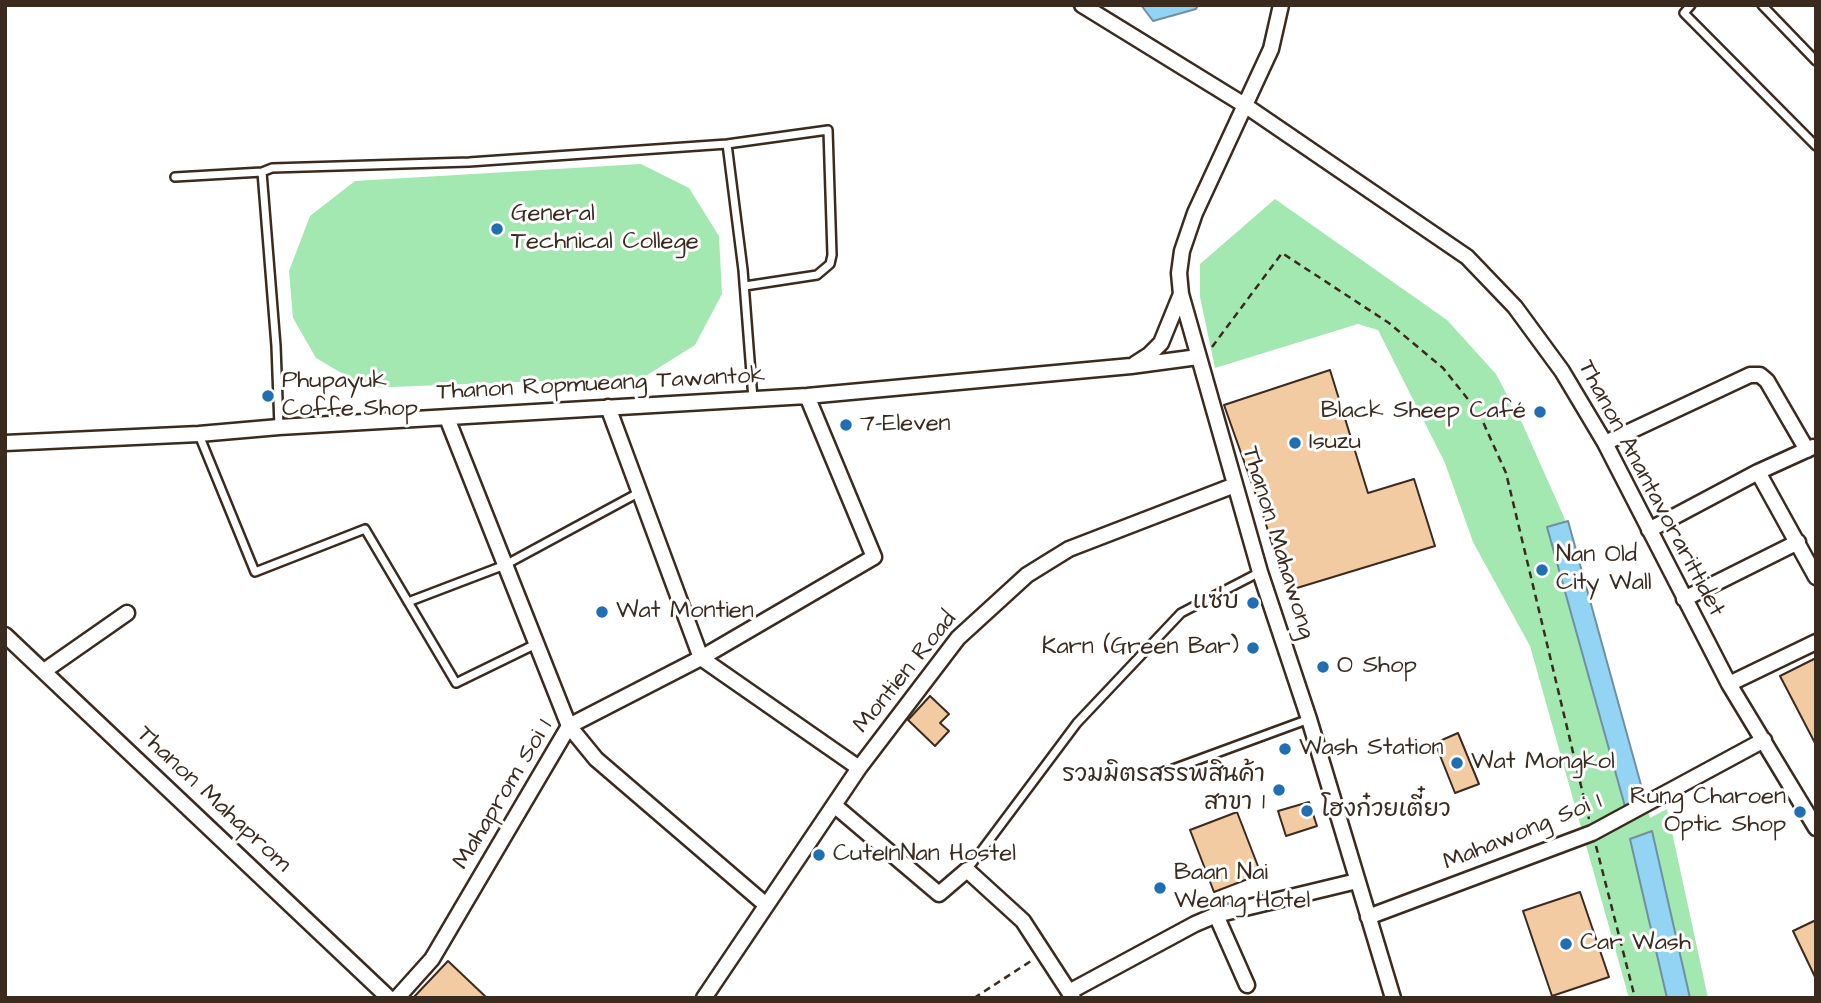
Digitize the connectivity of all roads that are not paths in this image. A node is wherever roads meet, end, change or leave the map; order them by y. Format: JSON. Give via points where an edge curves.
{"nodes":[{"id":1,"x":1082,"y":5,"type":"edge"},
{"id":2,"x":1281,"y":5,"type":"edge"},
{"id":3,"x":1691,"y":5,"type":"edge"},
{"id":4,"x":1762,"y":5,"type":"edge"},
{"id":5,"x":1816,"y":61,"type":"edge"},
{"id":6,"x":1246,"y":106,"type":"junction"},
{"id":7,"x":727,"y":144,"type":"junction"},
{"id":8,"x":1816,"y":146,"type":"edge"},
{"id":9,"x":262,"y":172,"type":"junction"},
{"id":10,"x":175,"y":177,"type":"dead end"},
{"id":11,"x":745,"y":286,"type":"junction"},
{"id":12,"x":1181,"y":294,"type":"junction"},
{"id":13,"x":1198,"y":357,"type":"junction"},
{"id":14,"x":1131,"y":366,"type":"junction"},
{"id":15,"x":807,"y":396,"type":"junction"},
{"id":16,"x":753,"y":399,"type":"junction"},
{"id":17,"x":608,"y":407,"type":"junction"},
{"id":18,"x":447,"y":418,"type":"junction"},
{"id":19,"x":279,"y":426,"type":"junction"},
{"id":20,"x":199,"y":434,"type":"junction"},
{"id":21,"x":5,"y":443,"type":"edge"},
{"id":22,"x":1605,"y":443,"type":"junction"},
{"id":23,"x":1811,"y":448,"type":"edge"},
{"id":24,"x":1758,"y":472,"type":"junction"},
{"id":25,"x":1235,"y":485,"type":"junction"},
{"id":26,"x":640,"y":492,"type":"junction"},
{"id":27,"x":1649,"y":530,"type":"junction"},
{"id":28,"x":1798,"y":542,"type":"junction"},
{"id":29,"x":505,"y":565,"type":"junction"},
{"id":30,"x":1260,"y":572,"type":"junction"},
{"id":31,"x":1816,"y":577,"type":"edge"},
{"id":32,"x":1684,"y":599,"type":"junction"},
{"id":33,"x":408,"y":602,"type":"junction"},
{"id":34,"x":127,"y":613,"type":"dead end"},
{"id":35,"x":5,"y":635,"type":"edge"},
{"id":36,"x":1816,"y":642,"type":"edge"},
{"id":37,"x":537,"y":643,"type":"junction"},
{"id":38,"x":701,"y":658,"type":"junction"},
{"id":39,"x":44,"y":671,"type":"junction"},
{"id":40,"x":1729,"y":684,"type":"junction"},
{"id":41,"x":1309,"y":719,"type":"junction"},
{"id":42,"x":569,"y":726,"type":"junction"},
{"id":43,"x":1764,"y":740,"type":"junction"},
{"id":44,"x":859,"y":768,"type":"junction"},
{"id":45,"x":1173,"y":769,"type":"dead end"},
{"id":46,"x":834,"y":805,"type":"junction"},
{"id":47,"x":1816,"y":828,"type":"edge"},
{"id":48,"x":967,"y":870,"type":"junction"},
{"id":49,"x":1357,"y":881,"type":"junction"},
{"id":50,"x":766,"y":905,"type":"junction"},
{"id":51,"x":1216,"y":915,"type":"junction"},
{"id":52,"x":1368,"y":917,"type":"junction"},
{"id":53,"x":1247,"y":985,"type":"dead end"},
{"id":54,"x":1071,"y":995,"type":"edge"},
{"id":55,"x":389,"y":998,"type":"edge"},
{"id":56,"x":397,"y":998,"type":"edge"},
{"id":57,"x":704,"y":998,"type":"edge"},
{"id":58,"x":1393,"y":998,"type":"edge"}],
"edges":[{"from":1,"to":6,"type":"street","name":"Thanon Anantavorarittidet"},
{"from":2,"to":6,"type":"street","name":"Thanon Mahawong","via":[[1271,49]]},
{"from":3,"to":8,"type":"lane","via":[[1684,13]]},
{"from":4,"to":5,"type":"lane"},
{"from":6,"to":12,"type":"street","name":"Thanon Mahawong","via":[[1186,238],[1179,273]]},
{"from":6,"to":22,"type":"street","name":"Thanon Anantavorarittidet","via":[[1467,257],[1515,306],[1562,371]]},
{"from":7,"to":9,"type":"lane"},
{"from":7,"to":11,"type":"lane"},
{"from":7,"to":11,"type":"lane","via":[[828,130],[830,264],[817,275]]},
{"from":9,"to":10,"type":"lane"},
{"from":9,"to":19,"type":"lane"},
{"from":11,"to":16,"type":"lane"},
{"from":12,"to":13,"type":"street","name":"Thanon Mahawong"},
{"from":12,"to":14,"type":"street","via":[[1161,344]]},
{"from":13,"to":14,"type":"street","name":"Thanon Ropmueang Tawantok"},
{"from":13,"to":25,"type":"street","name":"Thanon Mahawong"},
{"from":14,"to":15,"type":"street","name":"Thanon Ropmueang Tawantok"},
{"from":15,"to":16,"type":"street","name":"Thanon Ropmueang Tawantok"},
{"from":15,"to":38,"type":"street","name":"Mahaprom Soi 1","via":[[874,557]]},
{"from":16,"to":17,"type":"street","name":"Thanon Ropmueang Tawantok"},
{"from":17,"to":18,"type":"street","name":"Thanon Ropmueang Tawantok"},
{"from":17,"to":26,"type":"street"},
{"from":18,"to":19,"type":"street","name":"Thanon Ropmueang Tawantok"},
{"from":18,"to":29,"type":"street"},
{"from":19,"to":20,"type":"street","name":"Thanon Ropmueang Tawantok"},
{"from":20,"to":21,"type":"street","name":"Thanon Ropmueang Tawantok"},
{"from":20,"to":33,"type":"lane","via":[[255,572],[365,529]]},
{"from":22,"to":23,"type":"street","via":[[1750,375],[1760,375]]},
{"from":22,"to":27,"type":"street","name":"Thanon Anantavorarittidet"},
{"from":23,"to":24,"type":"street"},
{"from":24,"to":27,"type":"street"},
{"from":24,"to":28,"type":"street"},
{"from":25,"to":30,"type":"street","name":"Thanon Mahawong"},
{"from":25,"to":44,"type":"street","name":"Montien Road","via":[[1069,548],[1027,575],[958,638]]},
{"from":26,"to":29,"type":"lane"},
{"from":26,"to":38,"type":"street"},
{"from":27,"to":32,"type":"street","name":"Thanon Anantavorarittidet"},
{"from":28,"to":31,"type":"street"},
{"from":28,"to":32,"type":"street"},
{"from":29,"to":33,"type":"lane"},
{"from":29,"to":37,"type":"street"},
{"from":30,"to":41,"type":"street","name":"Thanon Mahawong"},
{"from":30,"to":48,"type":"lane","via":[[1181,613],[1077,723]]},
{"from":32,"to":40,"type":"street","name":"Thanon Anantavorarittidet"},
{"from":33,"to":37,"type":"lane","via":[[456,683]]},
{"from":34,"to":39,"type":"street"},
{"from":35,"to":39,"type":"street","name":"Thanon Mahaprom"},
{"from":36,"to":40,"type":"street"},
{"from":37,"to":42,"type":"street"},
{"from":38,"to":42,"type":"street","name":"Mahaprom Soi 1"},
{"from":38,"to":44,"type":"street"},
{"from":39,"to":55,"type":"street","name":"Thanon Mahaprom"},
{"from":40,"to":43,"type":"street","name":"Thanon Anantavorarittidet"},
{"from":41,"to":45,"type":"lane"},
{"from":41,"to":49,"type":"street","name":"Thanon Mahawong"},
{"from":42,"to":50,"type":"street","via":[[596,759]]},
{"from":42,"to":56,"type":"street","name":"Mahaprom Soi 1","via":[[432,959]]},
{"from":43,"to":47,"type":"street","name":"Thanon Anantavorarittidet"},
{"from":43,"to":52,"type":"street","name":"Mahawong Soi 1","via":[[1592,833]]},
{"from":44,"to":46,"type":"street","name":"Montien Road"},
{"from":46,"to":48,"type":"street","via":[[939,894]]},
{"from":46,"to":50,"type":"street","name":"Montien Road"},
{"from":48,"to":54,"type":"street","via":[[1023,921]]},
{"from":49,"to":51,"type":"street"},
{"from":49,"to":52,"type":"street","name":"Thanon Mahawong"},
{"from":50,"to":57,"type":"street","name":"Montien Road"},
{"from":51,"to":53,"type":"street"},
{"from":51,"to":54,"type":"street"},
{"from":52,"to":58,"type":"street","name":"Thanon Mahawong"}]}
